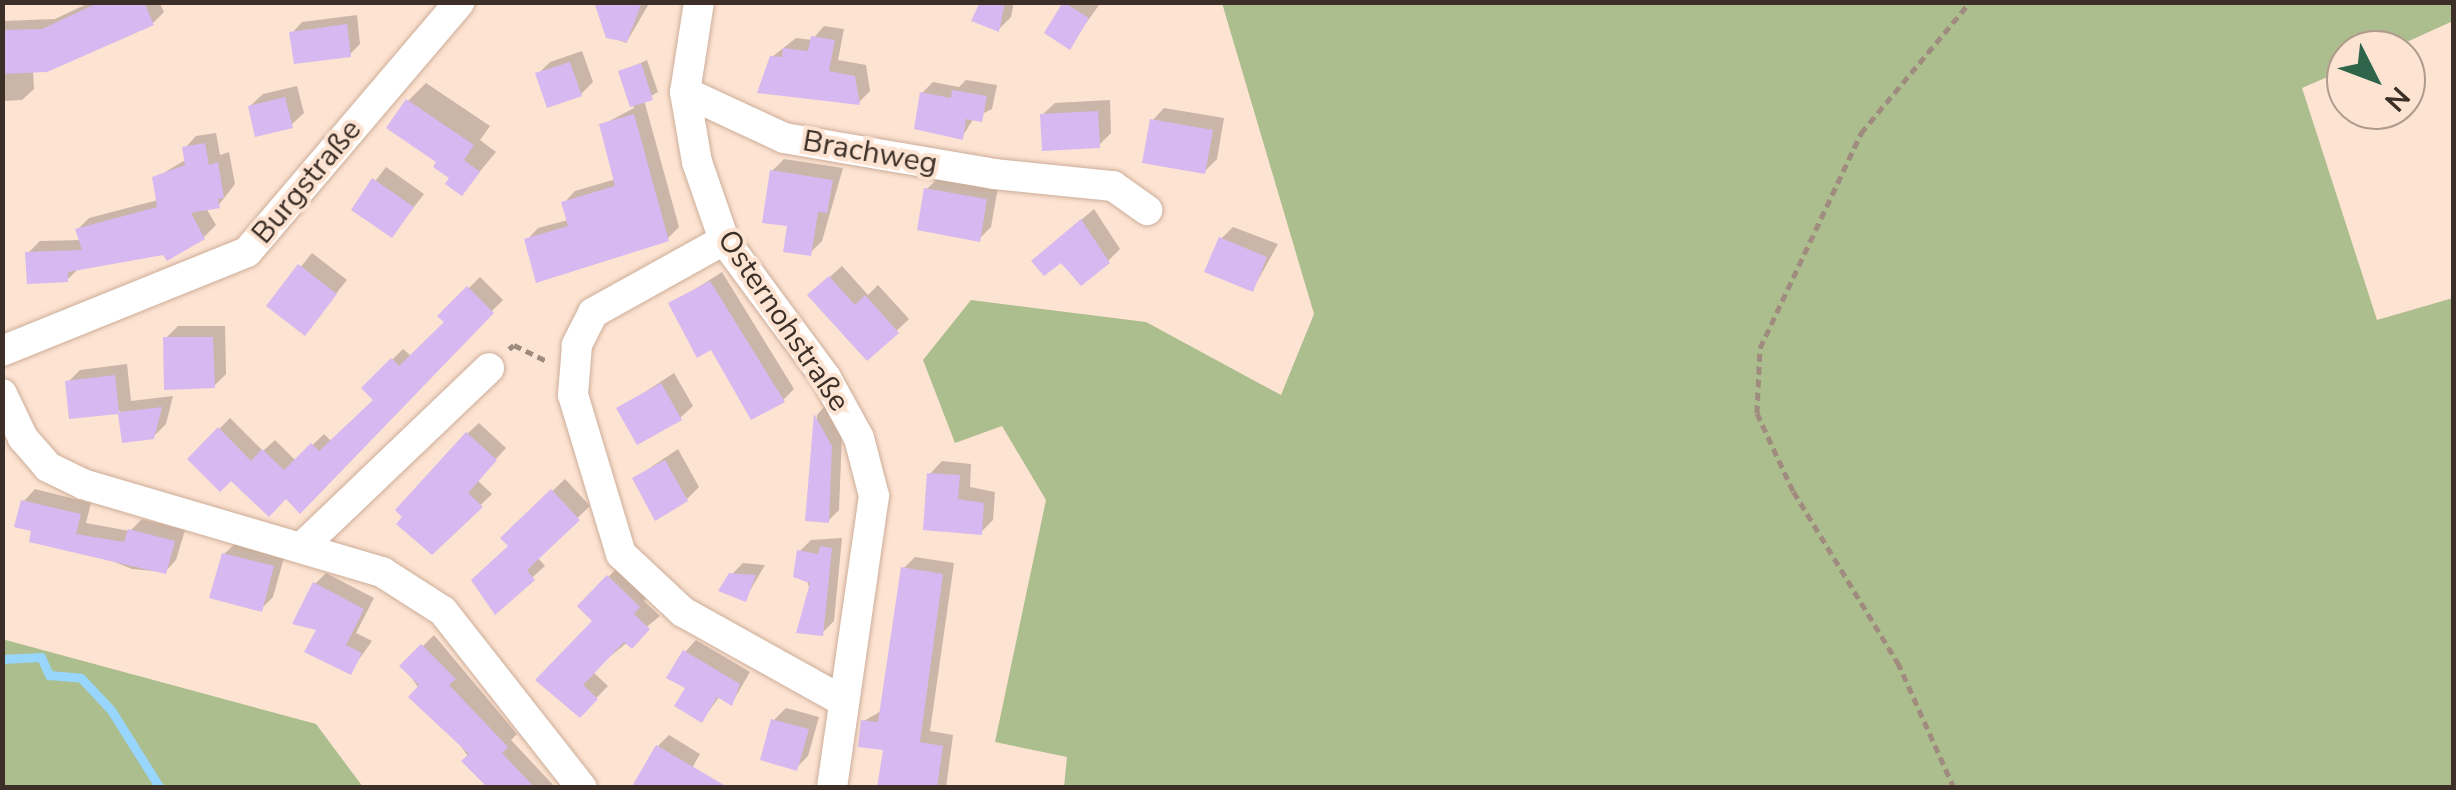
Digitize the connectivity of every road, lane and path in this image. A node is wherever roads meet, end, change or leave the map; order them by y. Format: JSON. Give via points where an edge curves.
{"nodes":[{"id":1,"x":460,"y":2,"type":"edge"},
{"id":2,"x":700,"y":2,"type":"edge"},
{"id":3,"x":1970,"y":2,"type":"edge"},
{"id":4,"x":686,"y":92,"type":"junction"},
{"id":5,"x":1148,"y":210,"type":"dead end"},
{"id":6,"x":724,"y":240,"type":"junction"},
{"id":7,"x":2,"y":351,"type":"edge"},
{"id":8,"x":489,"y":368,"type":"joint"},
{"id":9,"x":2,"y":394,"type":"edge"},
{"id":10,"x":574,"y":395,"type":"junction"},
{"id":11,"x":304,"y":545,"type":"junction"},
{"id":12,"x":843,"y":700,"type":"junction"},
{"id":13,"x":582,"y":788,"type":"edge"},
{"id":14,"x":832,"y":788,"type":"edge"},
{"id":15,"x":1954,"y":788,"type":"edge"}],
"edges":[{"from":1,"to":7,"type":"street","name":"Burgstraße","via":[[247,252]]},
{"from":2,"to":4,"type":"street"},
{"from":3,"to":15,"type":"path","via":[[1862,134],[1760,348],[1756,413],[1793,492],[1899,665]]},
{"from":4,"to":5,"type":"street","name":"Brachweg","via":[[784,138],[1112,186]]},
{"from":4,"to":6,"type":"street","name":"Osternohstraße","via":[[697,162]]},
{"from":6,"to":10,"type":"street","via":[[593,313],[577,345]]},
{"from":6,"to":12,"type":"street","name":"Osternohstraße","via":[[826,378],[862,452],[874,496]]},
{"from":8,"to":10,"type":"path","via":[[514,345],[542,356]]},
{"from":8,"to":11,"type":"street"},
{"from":9,"to":11,"type":"street","via":[[23,438],[48,467],[82,484]]},
{"from":10,"to":12,"type":"street","via":[[621,554],[683,612]]},
{"from":11,"to":13,"type":"street","via":[[382,572],[443,611]]},
{"from":12,"to":14,"type":"street","name":"Osternohstraße"}]}
